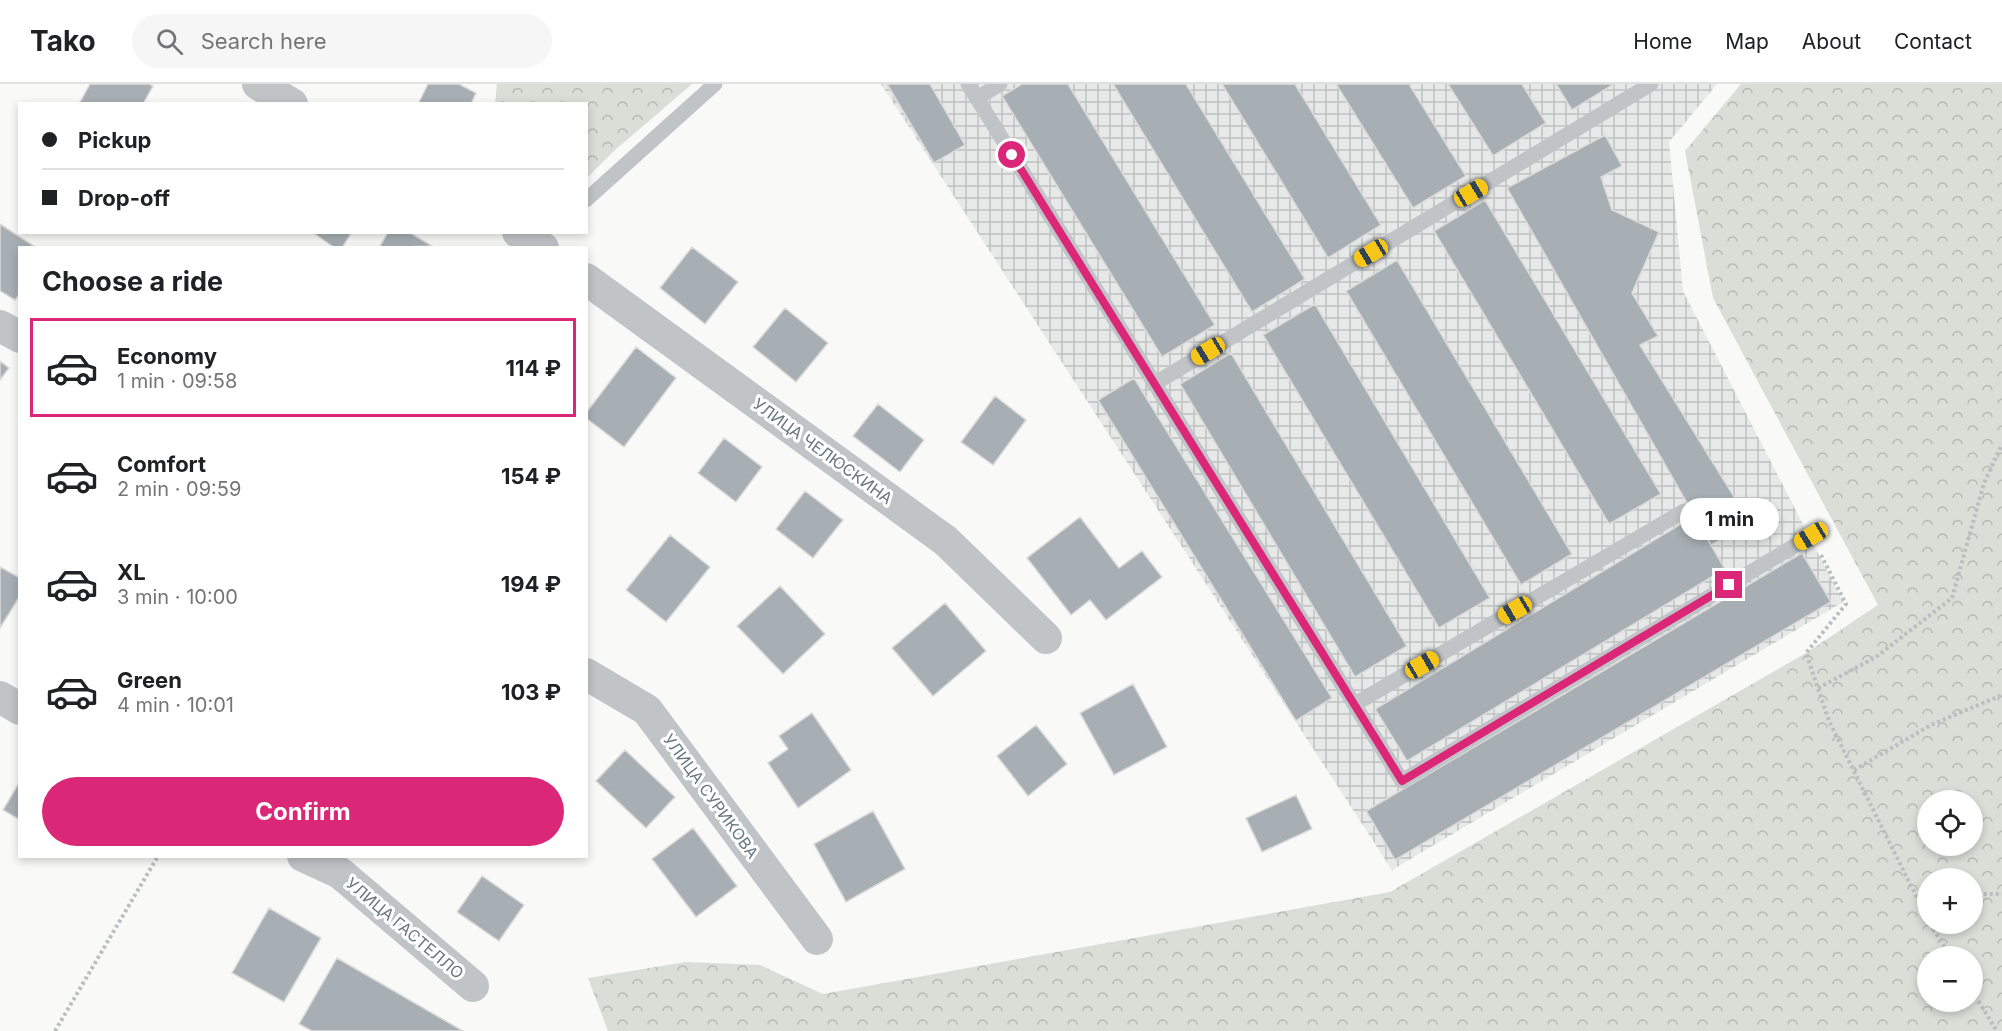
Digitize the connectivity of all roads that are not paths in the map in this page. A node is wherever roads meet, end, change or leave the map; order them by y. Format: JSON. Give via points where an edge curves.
{"nodes":[{"id":1,"x":258,"y":84,"type":"edge"},
{"id":2,"x":715,"y":84,"type":"edge"},
{"id":3,"x":968,"y":84,"type":"edge"},
{"id":4,"x":1000,"y":84,"type":"edge"},
{"id":5,"x":1651,"y":84,"type":"edge"},
{"id":6,"x":977,"y":98,"type":"junction"},
{"id":7,"x":289,"y":102,"type":"edge"},
{"id":8,"x":588,"y":198,"type":"edge"},
{"id":9,"x":588,"y":280,"type":"edge"},
{"id":10,"x":0,"y":326,"type":"edge"},
{"id":11,"x":18,"y":337,"type":"edge"},
{"id":12,"x":1154,"y":384,"type":"junction"},
{"id":13,"x":1684,"y":511,"type":"dead end"},
{"id":14,"x":1811,"y":536,"type":"road end"},
{"id":15,"x":1046,"y":638,"type":"dead end"},
{"id":16,"x":588,"y":675,"type":"edge"},
{"id":17,"x":0,"y":697,"type":"edge"},
{"id":18,"x":1355,"y":704,"type":"junction"},
{"id":19,"x":18,"y":708,"type":"edge"},
{"id":20,"x":307,"y":858,"type":"edge"},
{"id":21,"x":817,"y":939,"type":"dead end"},
{"id":22,"x":473,"y":986,"type":"dead end"}],
"edges":[{"from":1,"to":7,"type":"street"},
{"from":2,"to":8,"type":"lane"},
{"from":3,"to":6,"type":"lane"},
{"from":4,"to":6,"type":"lane"},
{"from":5,"to":12,"type":"lane"},
{"from":6,"to":12,"type":"lane"},
{"from":9,"to":15,"type":"street","name":"УЛИЦА ЧЕЛЮСКИНА","via":[[946,541]]},
{"from":10,"to":11,"type":"street"},
{"from":12,"to":18,"type":"lane"},
{"from":13,"to":18,"type":"lane"},
{"from":14,"to":18,"type":"lane","via":[[1402,781]]},
{"from":16,"to":21,"type":"street","name":"УЛИЦА СУРИКОВА","via":[[647,710]]},
{"from":17,"to":19,"type":"street"},
{"from":20,"to":22,"type":"street","name":"УЛИЦА ГАСТЕЛЛО","via":[[340,873]]}]}
